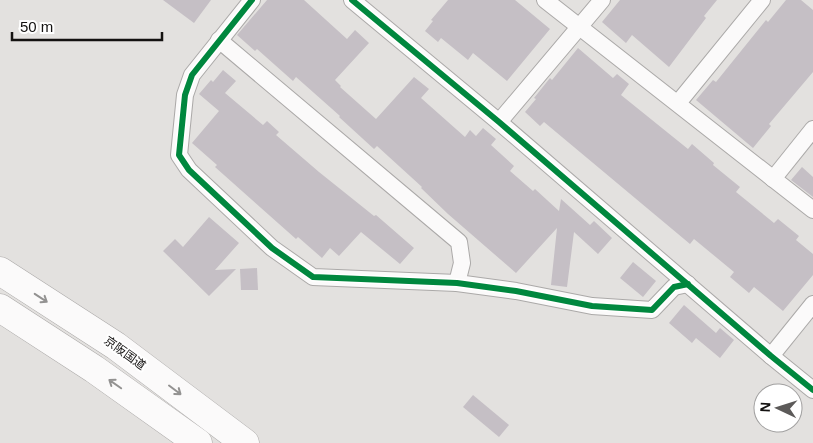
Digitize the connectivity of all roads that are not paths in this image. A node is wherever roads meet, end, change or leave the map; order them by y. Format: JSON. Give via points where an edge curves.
{"nodes":[{"id":1,"x":252,"y":0,"type":"edge"},
{"id":2,"x":352,"y":0,"type":"edge"},
{"id":3,"x":545,"y":0,"type":"edge"},
{"id":4,"x":602,"y":0,"type":"edge"},
{"id":5,"x":762,"y":0,"type":"edge"},
{"id":6,"x":580,"y":26,"type":"junction"},
{"id":7,"x":219,"y":40,"type":"junction"},
{"id":8,"x":678,"y":103,"type":"junction"},
{"id":9,"x":499,"y":122,"type":"junction"},
{"id":10,"x":813,"y":129,"type":"edge"},
{"id":11,"x":772,"y":179,"type":"junction"},
{"id":12,"x":813,"y":210,"type":"edge"},
{"id":13,"x":0,"y":271,"type":"edge"},
{"id":14,"x":457,"y":283,"type":"junction"},
{"id":15,"x":688,"y":284,"type":"junction"},
{"id":16,"x":813,"y":304,"type":"edge"},
{"id":17,"x":0,"y":308,"type":"edge"},
{"id":18,"x":771,"y":356,"type":"junction"},
{"id":19,"x":813,"y":390,"type":"edge"},
{"id":20,"x":198,"y":443,"type":"edge"},
{"id":21,"x":245,"y":443,"type":"edge"}],
"edges":[{"from":1,"to":7,"type":"street"},
{"from":2,"to":9,"type":"street"},
{"from":3,"to":6,"type":"street"},
{"from":4,"to":6,"type":"street"},
{"from":5,"to":8,"type":"street"},
{"from":6,"to":8,"type":"street"},
{"from":6,"to":9,"type":"street"},
{"from":7,"to":14,"type":"street","via":[[459,242],[462,263]]},
{"from":7,"to":14,"type":"street","via":[[192,74],[185,95],[179,155],[189,170],[272,248],[314,277]]},
{"from":8,"to":11,"type":"street"},
{"from":9,"to":15,"type":"street"},
{"from":10,"to":11,"type":"street"},
{"from":11,"to":12,"type":"street"},
{"from":13,"to":21,"type":"highway","name":"京阪国道","one_way":true,"via":[[116,346]]},
{"from":14,"to":15,"type":"street","via":[[592,306],[652,310],[674,287]]},
{"from":15,"to":18,"type":"street"},
{"from":16,"to":18,"type":"street"},
{"from":20,"to":17,"type":"highway","one_way":true,"via":[[94,369]]},
{"from":18,"to":19,"type":"street"}]}
